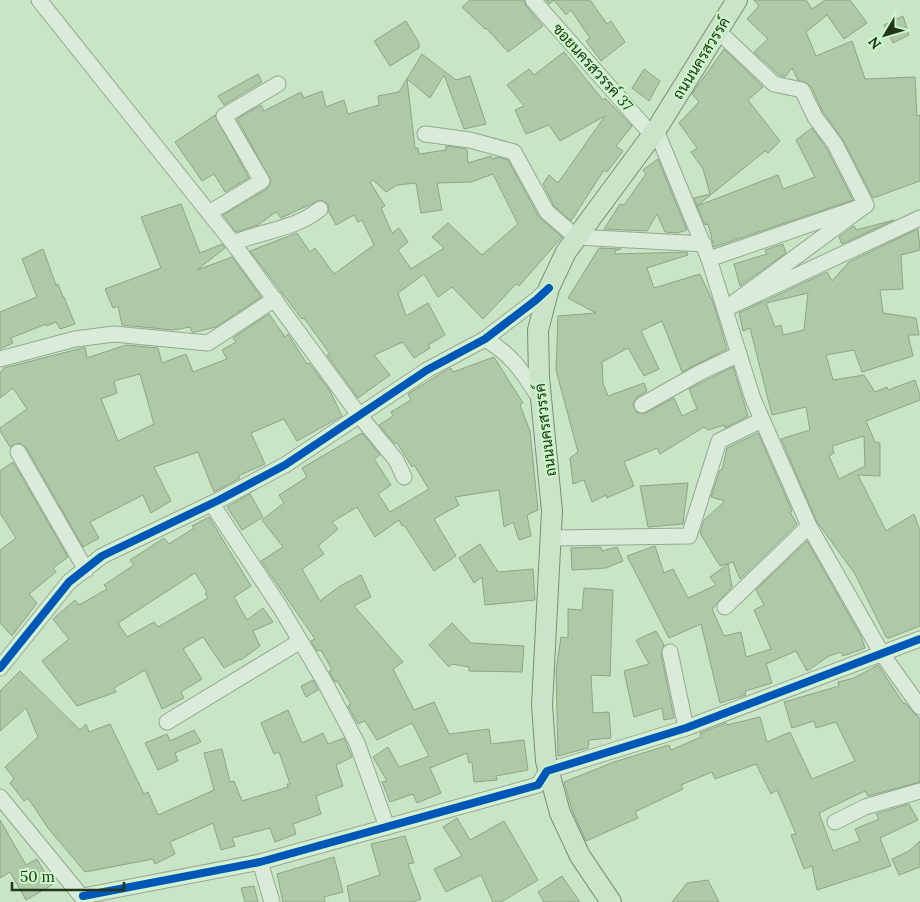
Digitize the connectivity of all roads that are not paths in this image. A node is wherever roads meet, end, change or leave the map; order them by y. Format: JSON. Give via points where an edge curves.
{"nodes":[{"id":1,"x":39,"y":0,"type":"edge"},
{"id":2,"x":533,"y":0,"type":"edge"},
{"id":3,"x":737,"y":0,"type":"edge"},
{"id":4,"x":718,"y":31,"type":"junction"},
{"id":5,"x":278,"y":84,"type":"dead end"},
{"id":6,"x":654,"y":132,"type":"junction"},
{"id":7,"x":426,"y":134,"type":"dead end"},
{"id":8,"x":866,"y":205,"type":"junction"},
{"id":9,"x":320,"y":209,"type":"dead end"},
{"id":10,"x":210,"y":212,"type":"junction"},
{"id":11,"x":920,"y":218,"type":"edge"},
{"id":12,"x":576,"y":237,"type":"junction"},
{"id":13,"x":233,"y":243,"type":"junction"},
{"id":14,"x":704,"y":244,"type":"junction"},
{"id":15,"x":709,"y":259,"type":"junction"},
{"id":16,"x":549,"y":288,"type":"junction"},
{"id":17,"x":275,"y":298,"type":"junction"},
{"id":18,"x":725,"y":309,"type":"junction"},
{"id":19,"x":485,"y":339,"type":"junction"},
{"id":20,"x":739,"y":354,"type":"junction"},
{"id":21,"x":0,"y":359,"type":"edge"},
{"id":22,"x":542,"y":403,"type":"junction"},
{"id":23,"x":642,"y":405,"type":"dead end"},
{"id":24,"x":359,"y":415,"type":"junction"},
{"id":25,"x":762,"y":420,"type":"junction"},
{"id":26,"x":18,"y":452,"type":"dead end"},
{"id":27,"x":404,"y":477,"type":"dead end"},
{"id":28,"x":212,"y":504,"type":"junction"},
{"id":29,"x":809,"y":526,"type":"junction"},
{"id":30,"x":552,"y":538,"type":"junction"},
{"id":31,"x":86,"y":570,"type":"junction"},
{"id":32,"x":725,"y":607,"type":"dead end"},
{"id":33,"x":920,"y":639,"type":"edge"},
{"id":34,"x":299,"y":642,"type":"junction"},
{"id":35,"x":670,"y":652,"type":"dead end"},
{"id":36,"x":882,"y":654,"type":"junction"},
{"id":37,"x":0,"y":668,"type":"edge"},
{"id":38,"x":920,"y":706,"type":"edge"},
{"id":39,"x":167,"y":722,"type":"dead end"},
{"id":40,"x":686,"y":728,"type":"junction"},
{"id":41,"x":547,"y":771,"type":"junction"},
{"id":42,"x":920,"y":791,"type":"edge"},
{"id":43,"x":0,"y":797,"type":"edge"},
{"id":44,"x":835,"y":822,"type":"dead end"},
{"id":45,"x":387,"y":827,"type":"junction"},
{"id":46,"x":260,"y":862,"type":"junction"},
{"id":47,"x":84,"y":899,"type":"edge"},
{"id":48,"x":272,"y":902,"type":"edge"},
{"id":49,"x":611,"y":902,"type":"edge"}],
"edges":[{"from":1,"to":10,"type":"street"},
{"from":2,"to":6,"type":"street","name":"ซอยนครสวรรค์ 37"},
{"from":3,"to":4,"type":"main road","name":"ถนนนครสวรรค์"},
{"from":4,"to":6,"type":"main road","name":"ถนนนครสวรรค์"},
{"from":4,"to":8,"type":"street","via":[[774,84],[802,90],[815,118],[835,144]]},
{"from":5,"to":10,"type":"street","via":[[224,116],[262,181]]},
{"from":6,"to":12,"type":"main road","name":"ถนนนครสวรรค์"},
{"from":6,"to":14,"type":"street","name":"ซอยนครสวรรค์ 37"},
{"from":7,"to":12,"type":"street","via":[[470,140],[514,152],[547,212]]},
{"from":8,"to":15,"type":"street"},
{"from":8,"to":18,"type":"street"},
{"from":9,"to":13,"type":"street","via":[[302,222],[257,233]]},
{"from":10,"to":13,"type":"street"},
{"from":11,"to":18,"type":"street"},
{"from":12,"to":14,"type":"street"},
{"from":12,"to":16,"type":"main road","name":"ถนนนครสวรรค์","via":[[556,269]]},
{"from":13,"to":17,"type":"street"},
{"from":14,"to":15,"type":"street","name":"ซอยนครสวรรค์ 37"},
{"from":15,"to":18,"type":"street","name":"ซอยนครสวรรค์ 37"},
{"from":16,"to":19,"type":"street"},
{"from":16,"to":22,"type":"main road","name":"ถนนนครสวรรค์","via":[[538,330]]},
{"from":17,"to":21,"type":"street","via":[[208,343],[114,334],[75,339]]},
{"from":17,"to":24,"type":"street"},
{"from":18,"to":20,"type":"street","name":"ซอยนครสวรรค์ 37"},
{"from":19,"to":22,"type":"street","via":[[504,350]]},
{"from":19,"to":24,"type":"street","via":[[427,370]]},
{"from":20,"to":23,"type":"street"},
{"from":20,"to":25,"type":"street","name":"ซอยนครสวรรค์ 37"},
{"from":22,"to":30,"type":"main road","name":"ถนนนครสวรรค์","via":[[551,484]]},
{"from":24,"to":27,"type":"street","via":[[396,460]]},
{"from":24,"to":28,"type":"street","via":[[285,465]]},
{"from":25,"to":29,"type":"street","name":"ซอยนครสวรรค์ 37"},
{"from":25,"to":30,"type":"street","via":[[719,441],[690,536]]},
{"from":26,"to":31,"type":"street"},
{"from":28,"to":31,"type":"street","via":[[102,556]]},
{"from":28,"to":34,"type":"street","via":[[280,607]]},
{"from":29,"to":32,"type":"street"},
{"from":29,"to":36,"type":"street","name":"ซอยนครสวรรค์ 37"},
{"from":30,"to":41,"type":"main road","name":"ถนนนครสวรรค์","via":[[542,705]]},
{"from":31,"to":37,"type":"street","via":[[69,582]]},
{"from":33,"to":36,"type":"street"},
{"from":34,"to":39,"type":"street"},
{"from":34,"to":45,"type":"street","via":[[357,743]]},
{"from":35,"to":40,"type":"street"},
{"from":36,"to":38,"type":"street","name":"ซอยนครสวรรค์ 37"},
{"from":36,"to":40,"type":"street"},
{"from":40,"to":41,"type":"street"},
{"from":41,"to":45,"type":"street","via":[[538,785]]},
{"from":41,"to":49,"type":"main road","name":"ถนนนครสวรรค์","via":[[560,813],[580,856]]},
{"from":42,"to":44,"type":"street","via":[[865,807]]},
{"from":43,"to":47,"type":"street"},
{"from":45,"to":46,"type":"street"},
{"from":46,"to":47,"type":"street"},
{"from":46,"to":48,"type":"street"}]}
